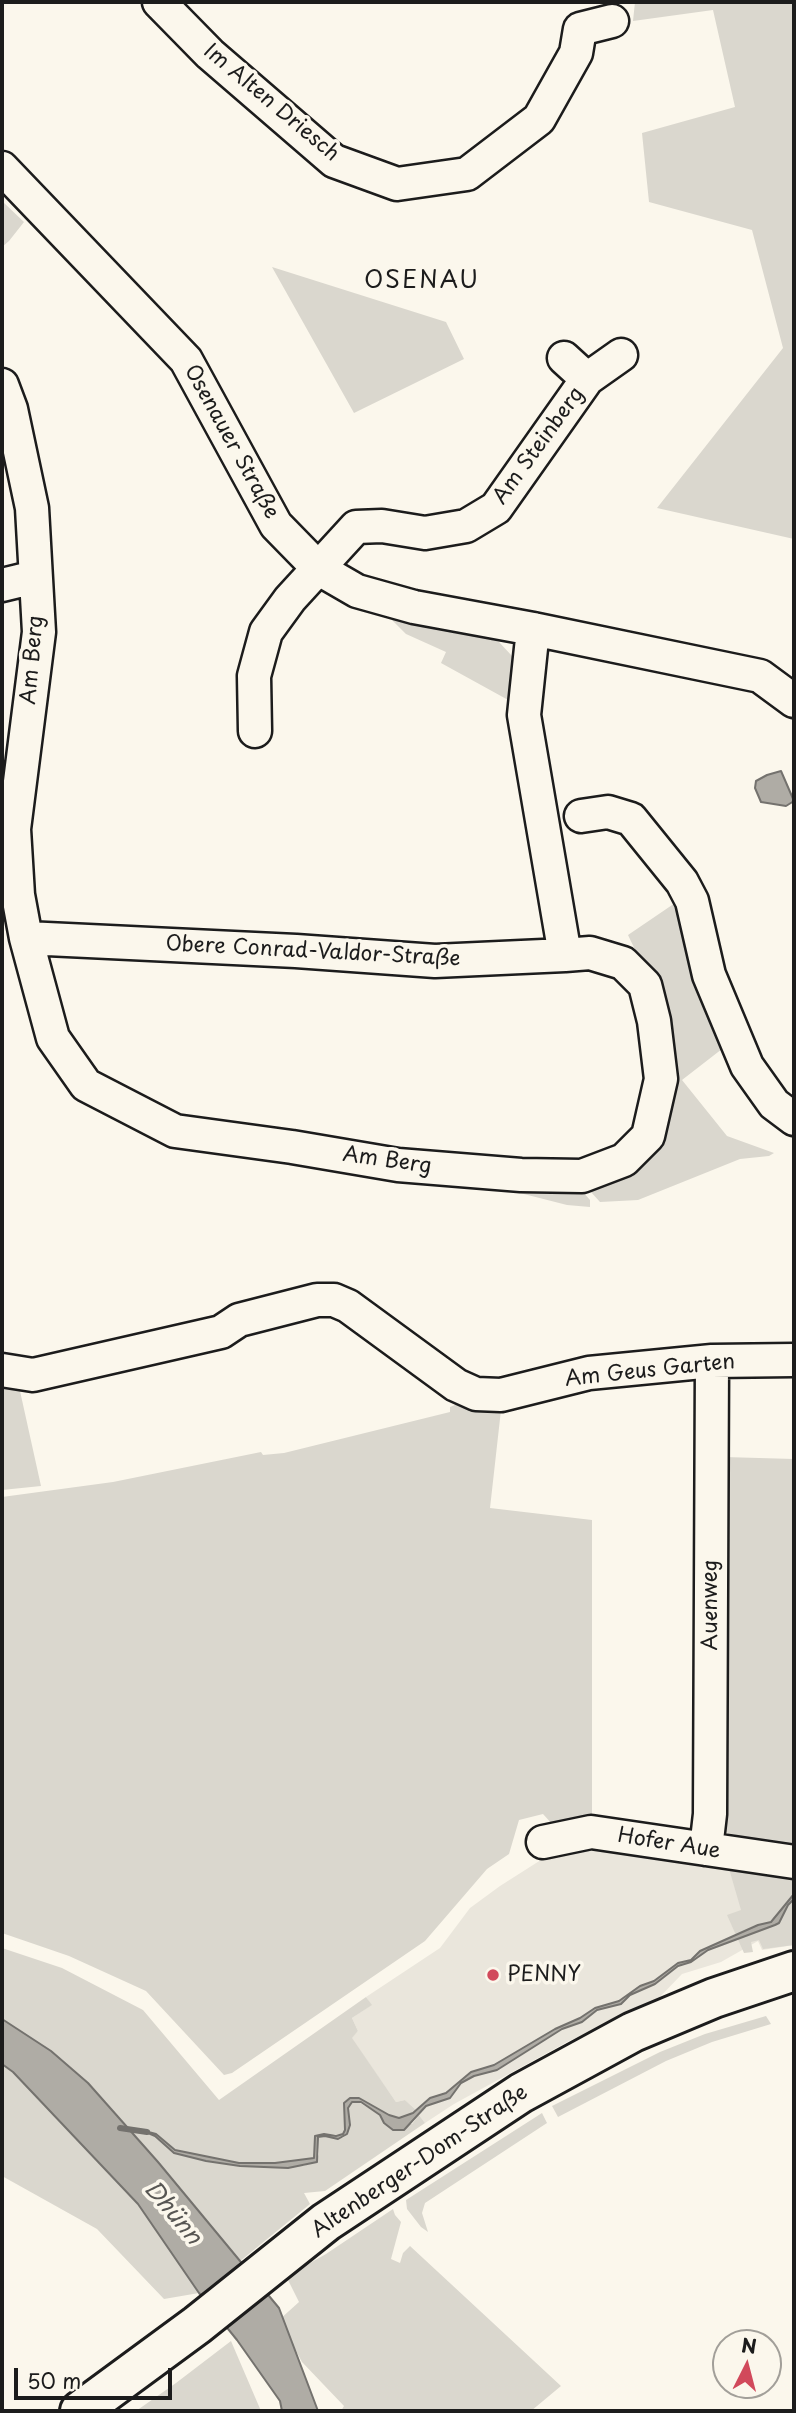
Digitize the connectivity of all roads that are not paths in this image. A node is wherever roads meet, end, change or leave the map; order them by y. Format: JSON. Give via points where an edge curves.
{"nodes":[{"id":1,"x":159,"y":2,"type":"edge"},
{"id":2,"x":612,"y":21,"type":"dead end"},
{"id":3,"x":2,"y":168,"type":"edge"},
{"id":4,"x":621,"y":355,"type":"dead end"},
{"id":5,"x":2,"y":385,"type":"edge"},
{"id":6,"x":318,"y":569,"type":"junction"},
{"id":7,"x":35,"y":577,"type":"junction"},
{"id":8,"x":2,"y":585,"type":"edge"},
{"id":9,"x":533,"y":629,"type":"junction"},
{"id":10,"x":794,"y":701,"type":"edge"},
{"id":11,"x":255,"y":732,"type":"dead end"},
{"id":12,"x":581,"y":816,"type":"dead end"},
{"id":13,"x":10,"y":894,"type":"edge"},
{"id":14,"x":26,"y":938,"type":"junction"},
{"id":15,"x":565,"y":955,"type":"junction"},
{"id":16,"x":794,"y":1119,"type":"edge"},
{"id":17,"x":794,"y":1360,"type":"edge"},
{"id":18,"x":712,"y":1361,"type":"junction"},
{"id":19,"x":2,"y":1370,"type":"edge"},
{"id":20,"x":543,"y":1842,"type":"dead end"},
{"id":21,"x":706,"y":1849,"type":"junction"},
{"id":22,"x":794,"y":1862,"type":"edge"},
{"id":23,"x":794,"y":1971,"type":"edge"},
{"id":24,"x":80,"y":2411,"type":"edge"}],
"edges":[{"from":1,"to":2,"type":"street","name":"Im Alten Driesch","via":[[334,162],[397,184],[467,174],[540,119],[576,54],[580,29]]},
{"from":3,"to":6,"type":"street","name":"Osenauer Straße","via":[[186,360],[276,524]]},
{"from":4,"to":6,"type":"street","name":"Am Steinberg","via":[[576,369],[496,508],[466,526],[425,533],[356,527]]},
{"from":5,"to":7,"type":"street","name":"Am Berg","via":[[32,508]]},
{"from":6,"to":9,"type":"street","name":"Osenauer Straße","via":[[357,591],[402,604]]},
{"from":6,"to":11,"type":"street","name":"Am Steinberg","via":[[266,632],[254,676]]},
{"from":7,"to":8,"type":"street"},
{"from":7,"to":13,"type":"street","name":"Am Berg","via":[[39,632],[13,829]]},
{"from":9,"to":10,"type":"street","name":"Osenauer Straße","via":[[760,676]]},
{"from":9,"to":15,"type":"street","via":[[524,715]]},
{"from":12,"to":16,"type":"street","via":[[642,810],[692,901],[709,975],[747,1066],[774,1104]]},
{"from":13,"to":14,"type":"street","name":"Am Berg"},
{"from":14,"to":15,"type":"street","name":"Obere Conrad-Valdor-Straße","via":[[435,961]]},
{"from":14,"to":15,"type":"street","name":"Am Berg","via":[[53,1038],[86,1084],[175,1131],[398,1166],[582,1176],[624,1160],[648,1136],[661,1079],[645,985],[623,963],[590,953]]},
{"from":17,"to":18,"type":"street","name":"Am Geus Garten"},
{"from":18,"to":19,"type":"street","name":"Am Geus Garten","via":[[589,1373],[502,1395],[476,1394],[456,1385],[348,1306],[317,1300],[239,1320],[222,1332],[33,1375]]},
{"from":18,"to":21,"type":"street","name":"Auenweg","via":[[710,1814]]},
{"from":20,"to":21,"type":"street","name":"Hofer Aue","via":[[591,1832]]},
{"from":21,"to":22,"type":"street","name":"Hofer Aue"},
{"from":23,"to":24,"type":"main road","name":"Altenberger-Dom-Straße","via":[[633,2032],[521,2093],[376,2188]]}]}
